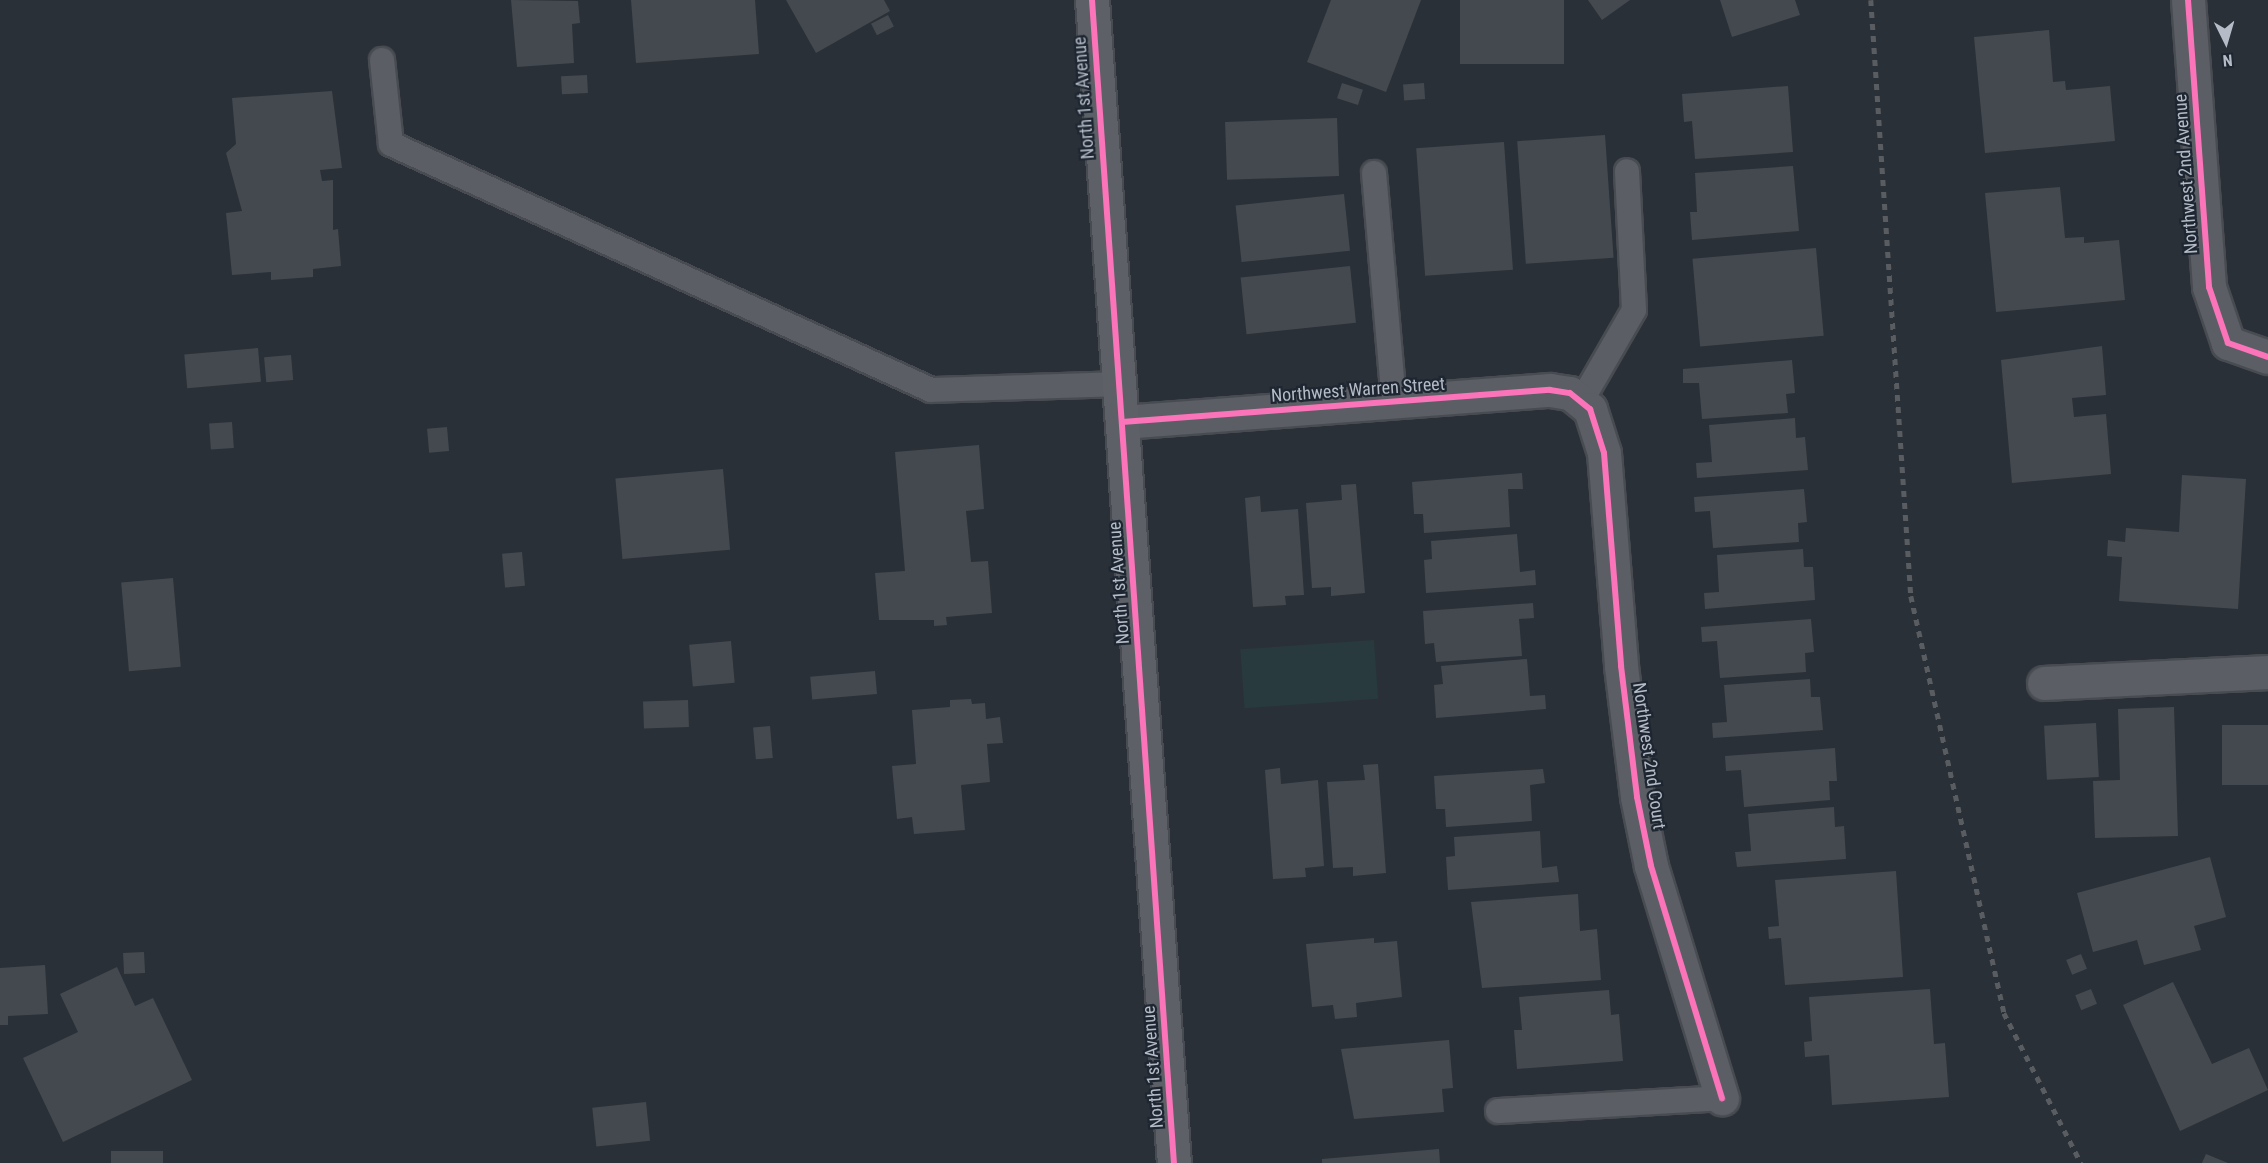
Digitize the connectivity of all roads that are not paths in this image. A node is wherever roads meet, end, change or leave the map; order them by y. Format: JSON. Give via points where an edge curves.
{"nodes":[{"id":1,"x":1092,"y":0,"type":"edge"},
{"id":2,"x":2188,"y":0,"type":"edge"},
{"id":3,"x":382,"y":60,"type":"dead end"},
{"id":4,"x":1627,"y":171,"type":"dead end"},
{"id":5,"x":1374,"y":173,"type":"dead end"},
{"id":6,"x":2268,"y":357,"type":"edge"},
{"id":7,"x":1119,"y":384,"type":"junction"},
{"id":8,"x":1394,"y":402,"type":"junction"},
{"id":9,"x":1586,"y":405,"type":"junction"},
{"id":10,"x":1122,"y":422,"type":"junction"},
{"id":11,"x":2268,"y":672,"type":"edge"},
{"id":12,"x":2043,"y":683,"type":"dead end"},
{"id":13,"x":1722,"y":1098,"type":"joint"},
{"id":14,"x":1498,"y":1110,"type":"dead end"},
{"id":15,"x":1174,"y":1163,"type":"edge"}],
"edges":[{"from":1,"to":7,"type":"main road","name":"North 1st Avenue"},
{"from":2,"to":6,"type":"street","name":"Northwest 2nd Avenue","via":[[2209,287],[2228,343]]},
{"from":3,"to":7,"type":"lane","via":[[391,144],[931,390]]},
{"from":4,"to":9,"type":"lane","via":[[1634,310]]},
{"from":5,"to":8,"type":"lane"},
{"from":7,"to":10,"type":"main road","name":"North 1st Avenue"},
{"from":8,"to":9,"type":"street","name":"Northwest Warren Street","via":[[1550,390]]},
{"from":8,"to":10,"type":"street","name":"Northwest Warren Street"},
{"from":9,"to":13,"type":"street","name":"Northwest 2nd Court","via":[[1604,453],[1637,797],[1651,866]]},
{"from":10,"to":15,"type":"main road","name":"North 1st Avenue"},
{"from":11,"to":12,"type":"street"},
{"from":13,"to":14,"type":"lane"}]}
